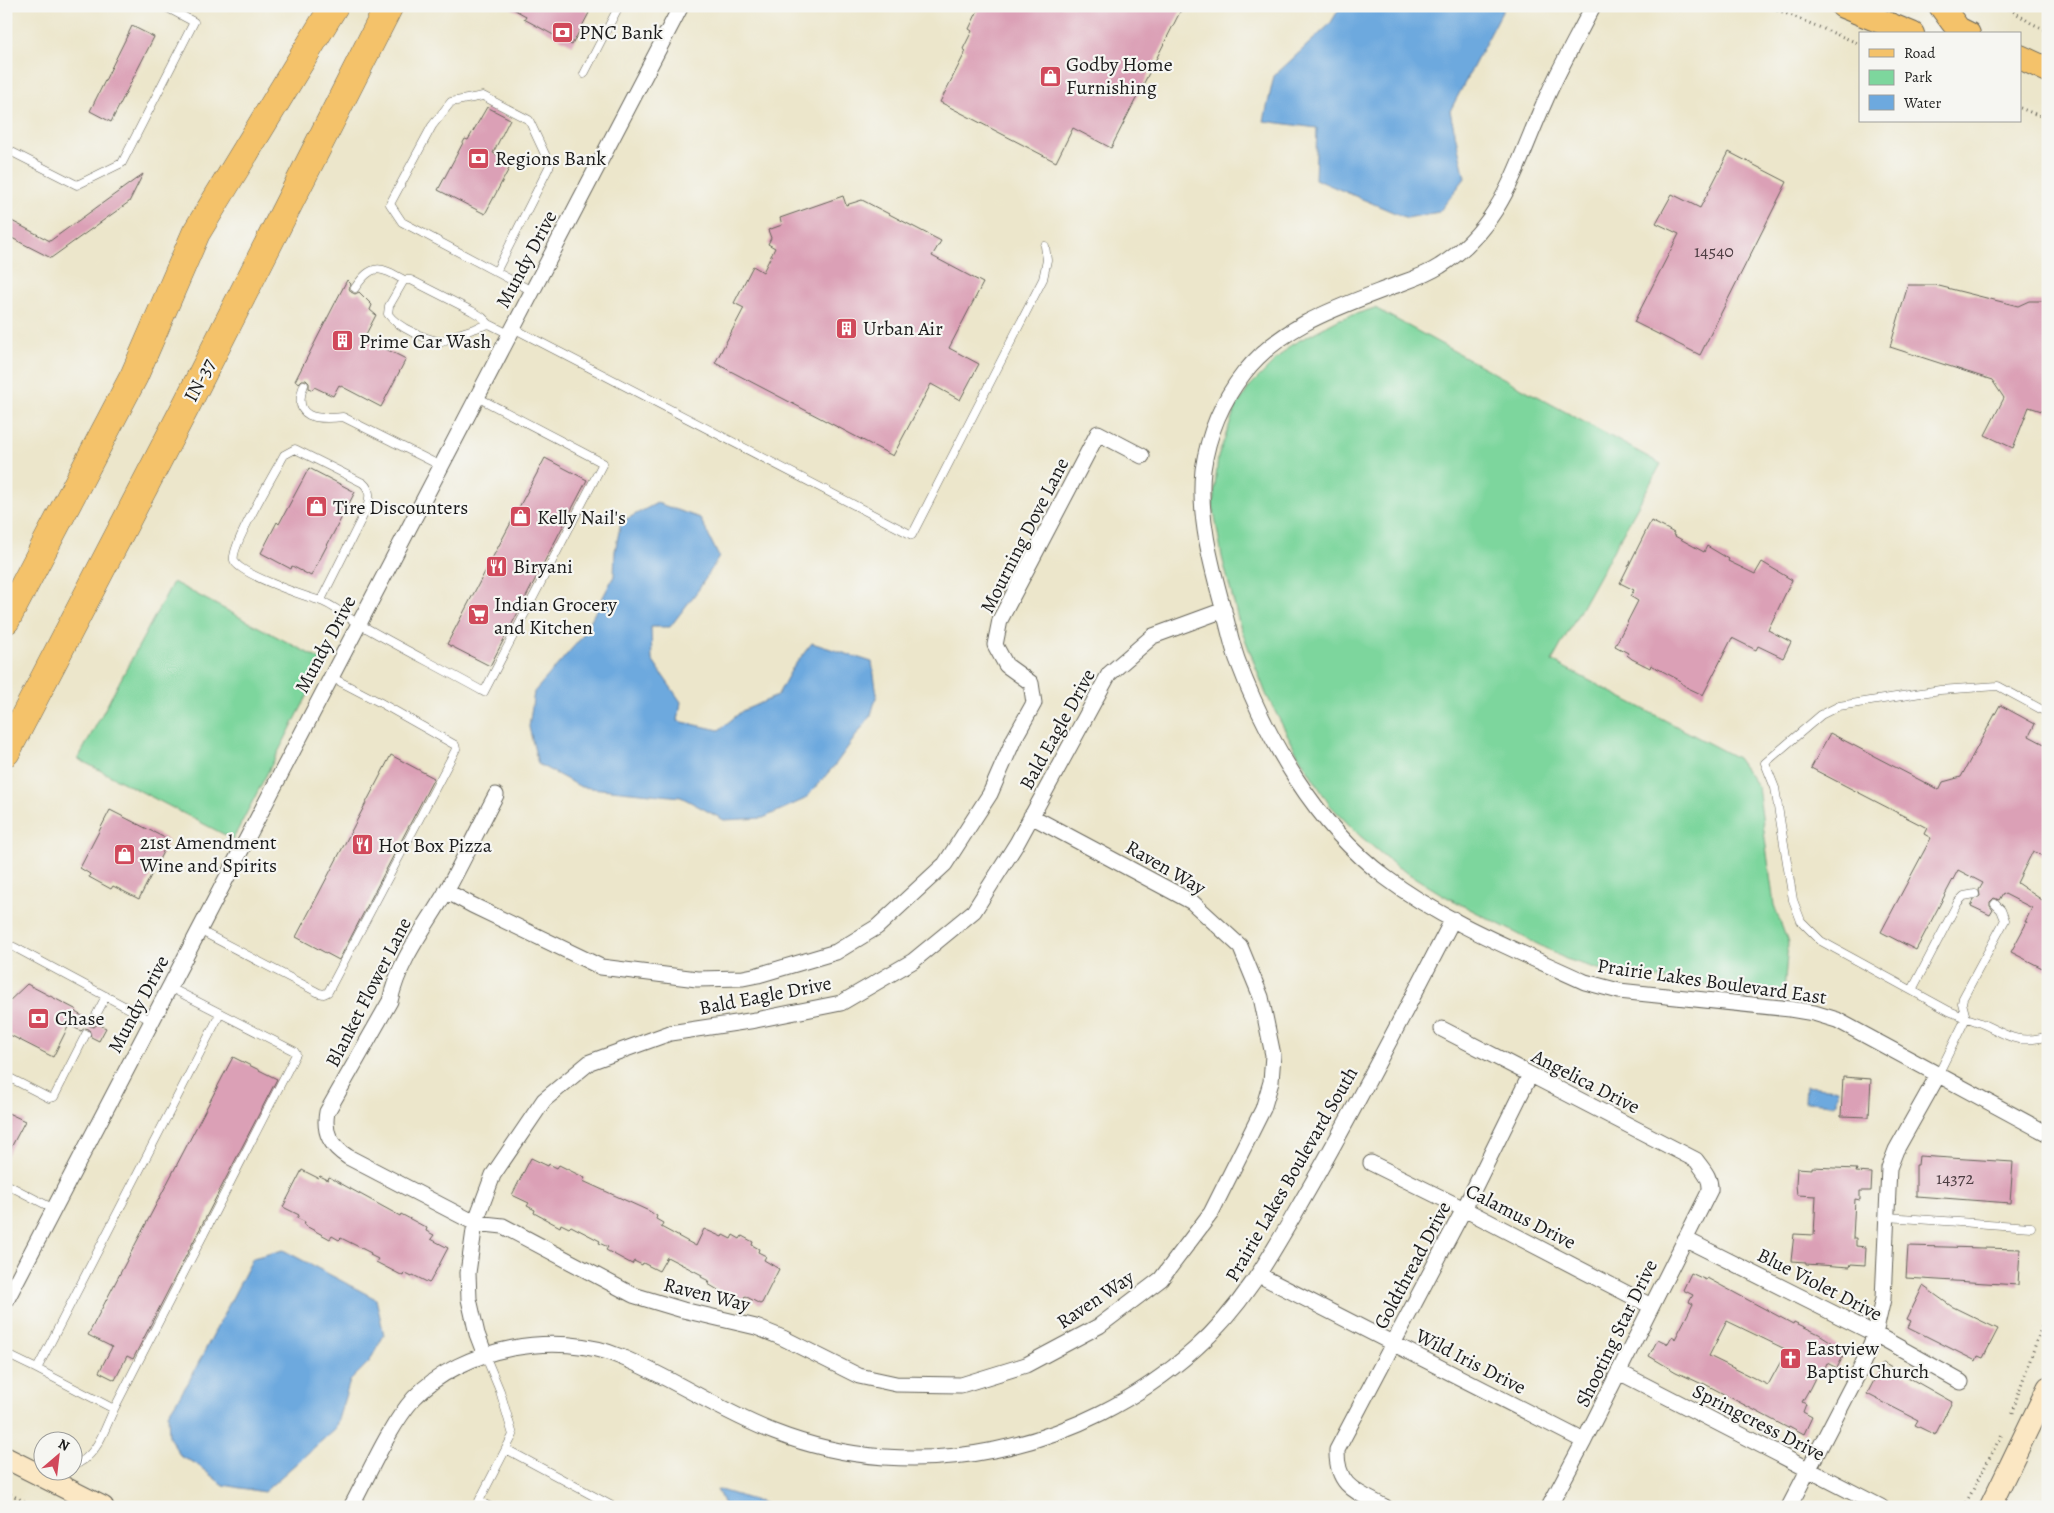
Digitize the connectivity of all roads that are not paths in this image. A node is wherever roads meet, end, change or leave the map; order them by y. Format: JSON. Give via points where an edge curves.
{"nodes":[{"id":1,"x":164,"y":6,"type":"edge"},
{"id":2,"x":323,"y":6,"type":"edge"},
{"id":3,"x":334,"y":6,"type":"edge"},
{"id":4,"x":389,"y":6,"type":"edge"},
{"id":5,"x":406,"y":6,"type":"edge"},
{"id":6,"x":681,"y":6,"type":"edge"},
{"id":7,"x":1593,"y":6,"type":"edge"},
{"id":8,"x":1843,"y":6,"type":"edge"},
{"id":9,"x":1941,"y":6,"type":"edge"},
{"id":10,"x":617,"y":8,"type":"edge"},
{"id":11,"x":1907,"y":32,"type":"edge"},
{"id":12,"x":1957,"y":32,"type":"edge"},
{"id":13,"x":314,"y":38,"type":"junction"},
{"id":14,"x":2022,"y":58,"type":"edge"},
{"id":15,"x":358,"y":70,"type":"junction"},
{"id":16,"x":2048,"y":70,"type":"edge"},
{"id":17,"x":584,"y":74,"type":"dead end"},
{"id":18,"x":6,"y":149,"type":"edge"},
{"id":19,"x":1045,"y":246,"type":"dead end"},
{"id":20,"x":496,"y":272,"type":"junction"},
{"id":21,"x":404,"y":280,"type":"junction"},
{"id":22,"x":355,"y":288,"type":"dead end"},
{"id":23,"x":532,"y":291,"type":"junction"},
{"id":24,"x":489,"y":324,"type":"junction"},
{"id":25,"x":511,"y":331,"type":"junction"},
{"id":26,"x":304,"y":386,"type":"dead end"},
{"id":27,"x":477,"y":397,"type":"junction"},
{"id":28,"x":1142,"y":456,"type":"dead end"},
{"id":29,"x":441,"y":466,"type":"junction"},
{"id":30,"x":321,"y":600,"type":"junction"},
{"id":31,"x":1224,"y":610,"type":"junction"},
{"id":32,"x":6,"y":620,"type":"edge"},
{"id":33,"x":359,"y":624,"type":"junction"},
{"id":34,"x":331,"y":677,"type":"junction"},
{"id":35,"x":2048,"y":713,"type":"edge"},
{"id":36,"x":6,"y":752,"type":"edge"},
{"id":37,"x":496,"y":795,"type":"dead end"},
{"id":38,"x":1031,"y":816,"type":"junction"},
{"id":39,"x":446,"y":891,"type":"junction"},
{"id":40,"x":1975,"y":894,"type":"dead end"},
{"id":41,"x":1995,"y":904,"type":"dead end"},
{"id":42,"x":1453,"y":919,"type":"junction"},
{"id":43,"x":199,"y":930,"type":"junction"},
{"id":44,"x":6,"y":946,"type":"edge"},
{"id":45,"x":170,"y":987,"type":"junction"},
{"id":46,"x":1912,"y":990,"type":"junction"},
{"id":47,"x":106,"y":996,"type":"junction"},
{"id":48,"x":220,"y":1014,"type":"junction"},
{"id":49,"x":1966,"y":1018,"type":"junction"},
{"id":50,"x":93,"y":1021,"type":"dead end"},
{"id":51,"x":152,"y":1021,"type":"junction"},
{"id":52,"x":1442,"y":1029,"type":"dead end"},
{"id":53,"x":86,"y":1034,"type":"dead end"},
{"id":54,"x":2048,"y":1036,"type":"edge"},
{"id":55,"x":1530,"y":1075,"type":"junction"},
{"id":56,"x":1938,"y":1075,"type":"junction"},
{"id":57,"x":6,"y":1076,"type":"edge"},
{"id":58,"x":2048,"y":1134,"type":"edge"},
{"id":59,"x":1371,"y":1163,"type":"dead end"},
{"id":60,"x":1707,"y":1174,"type":"joint"},
{"id":61,"x":6,"y":1184,"type":"edge"},
{"id":62,"x":54,"y":1209,"type":"junction"},
{"id":63,"x":1464,"y":1209,"type":"junction"},
{"id":64,"x":1887,"y":1218,"type":"junction"},
{"id":65,"x":474,"y":1223,"type":"junction"},
{"id":66,"x":2031,"y":1227,"type":"dead end"},
{"id":67,"x":1685,"y":1239,"type":"junction"},
{"id":68,"x":1259,"y":1276,"type":"junction"},
{"id":69,"x":6,"y":1301,"type":"edge"},
{"id":70,"x":1651,"y":1306,"type":"junction"},
{"id":71,"x":1875,"y":1334,"type":"junction"},
{"id":72,"x":1393,"y":1344,"type":"junction"},
{"id":73,"x":6,"y":1354,"type":"edge"},
{"id":74,"x":485,"y":1354,"type":"junction"},
{"id":75,"x":37,"y":1369,"type":"junction"},
{"id":76,"x":1619,"y":1372,"type":"junction"},
{"id":77,"x":1961,"y":1382,"type":"dead end"},
{"id":78,"x":2048,"y":1387,"type":"edge"},
{"id":79,"x":114,"y":1409,"type":"junction"},
{"id":80,"x":1584,"y":1442,"type":"junction"},
{"id":81,"x":506,"y":1449,"type":"junction"},
{"id":82,"x":6,"y":1458,"type":"edge"},
{"id":83,"x":82,"y":1462,"type":"edge"},
{"id":84,"x":1808,"y":1470,"type":"junction"},
{"id":85,"x":103,"y":1507,"type":"edge"},
{"id":86,"x":351,"y":1507,"type":"edge"},
{"id":87,"x":490,"y":1507,"type":"edge"},
{"id":88,"x":614,"y":1507,"type":"edge"},
{"id":89,"x":1385,"y":1507,"type":"edge"},
{"id":90,"x":1549,"y":1507,"type":"edge"},
{"id":91,"x":1790,"y":1507,"type":"edge"},
{"id":92,"x":1881,"y":1507,"type":"edge"},
{"id":93,"x":1990,"y":1507,"type":"edge"}],
"edges":[{"from":1,"to":18,"type":"lane","via":[[194,22],[122,163],[77,185]]},
{"from":2,"to":13,"type":"highway"},
{"from":3,"to":13,"type":"highway"},
{"from":4,"to":15,"type":"highway","name":"IN-37"},
{"from":5,"to":15,"type":"highway"},
{"from":6,"to":23,"type":"street","name":"Mundy Drive"},
{"from":7,"to":31,"type":"street","name":"Prairie Lakes Boulevard East","via":[[1546,99],[1510,186],[1496,212],[1473,238],[1430,272],[1334,309],[1295,328],[1257,358],[1232,390],[1211,437],[1202,487],[1205,531]]},
{"from":8,"to":11,"type":"main road"},
{"from":9,"to":12,"type":"main road"},
{"from":10,"to":17,"type":"lane"},
{"from":13,"to":32,"type":"highway","via":[[196,233],[134,376]]},
{"from":14,"to":16,"type":"main road"},
{"from":15,"to":36,"type":"highway","name":"IN-37"},
{"from":19,"to":25,"type":"lane","via":[[1047,260],[1043,279],[912,535]]},
{"from":20,"to":20,"type":"lane","via":[[402,222],[390,204],[432,126],[451,102],[483,96],[529,120],[550,164]]},
{"from":20,"to":23,"type":"lane"},
{"from":21,"to":22,"type":"lane","via":[[376,268],[364,275]]},
{"from":21,"to":24,"type":"lane","via":[[411,280],[472,311]]},
{"from":21,"to":24,"type":"lane","via":[[389,306],[388,314],[393,321],[442,342]]},
{"from":23,"to":25,"type":"street","name":"Mundy Drive"},
{"from":24,"to":25,"type":"lane"},
{"from":25,"to":27,"type":"street","name":"Mundy Drive"},
{"from":26,"to":29,"type":"lane","via":[[300,403],[305,413],[325,419],[343,416]]},
{"from":27,"to":29,"type":"street","name":"Mundy Drive"},
{"from":27,"to":33,"type":"lane","via":[[603,463],[484,692]]},
{"from":28,"to":39,"type":"street","name":"Mourning Dove Lane","via":[[1098,433],[1000,620],[995,645],[1006,665],[1031,683],[1034,703],[990,794],[945,864],[869,932],[836,952],[758,975],[697,979],[601,967]]},
{"from":29,"to":33,"type":"street","name":"Mundy Drive"},
{"from":30,"to":30,"type":"lane","via":[[306,597],[247,572],[234,560],[234,551],[280,463],[288,451],[295,449],[363,483],[370,495],[367,508]]},
{"from":30,"to":33,"type":"lane"},
{"from":31,"to":38,"type":"street","name":"Bald Eagle Drive","via":[[1153,636],[1109,674]]},
{"from":31,"to":42,"type":"street","name":"Prairie Lakes Boulevard East","via":[[1236,656],[1258,707],[1295,776],[1315,805],[1384,877]]},
{"from":33,"to":34,"type":"street","name":"Mundy Drive"},
{"from":34,"to":43,"type":"street","name":"Mundy Drive"},
{"from":34,"to":43,"type":"lane","via":[[455,745],[456,749],[328,992],[319,993]]},
{"from":35,"to":46,"type":"lane","via":[[1998,686],[1940,690],[1839,706],[1821,715],[1765,763],[1775,788],[1793,900],[1801,921],[1821,941]]},
{"from":37,"to":39,"type":"street","name":"Blanket Flower Lane"},
{"from":38,"to":65,"type":"street","name":"Bald Eagle Drive","via":[[974,911],[913,961],[841,1003],[670,1033],[590,1062],[544,1100],[493,1175]]},
{"from":38,"to":65,"type":"street","name":"Raven Way","via":[[1192,902],[1240,946],[1261,997],[1274,1055],[1263,1109],[1211,1213],[1161,1279],[1099,1326],[1026,1365],[961,1385],[889,1383],[842,1369],[756,1327],[633,1295],[504,1226]]},
{"from":39,"to":65,"type":"street","name":"Blanket Flower Lane","via":[[412,945],[393,985],[390,1001],[327,1112],[325,1123],[331,1142],[338,1151]]},
{"from":40,"to":46,"type":"lane","via":[[1964,896],[1958,902]]},
{"from":41,"to":49,"type":"lane","via":[[2005,920],[1963,998]]},
{"from":42,"to":56,"type":"street","name":"Prairie Lakes Boulevard East","via":[[1598,986],[1790,1009],[1837,1020]]},
{"from":42,"to":68,"type":"street","name":"Prairie Lakes Boulevard South","via":[[1323,1164]]},
{"from":43,"to":45,"type":"street","name":"Mundy Drive"},
{"from":44,"to":47,"type":"lane","via":[[14,947]]},
{"from":45,"to":48,"type":"lane"},
{"from":45,"to":51,"type":"street","name":"Mundy Drive"},
{"from":46,"to":49,"type":"lane"},
{"from":47,"to":50,"type":"lane"},
{"from":47,"to":51,"type":"lane"},
{"from":48,"to":75,"type":"lane"},
{"from":48,"to":79,"type":"lane","via":[[294,1051],[296,1058]]},
{"from":49,"to":54,"type":"lane","via":[[2016,1040]]},
{"from":49,"to":56,"type":"lane"},
{"from":51,"to":62,"type":"street","name":"Mundy Drive"},
{"from":52,"to":55,"type":"street","name":"Angelica Drive"},
{"from":53,"to":57,"type":"lane","via":[[54,1097],[49,1098]]},
{"from":55,"to":60,"type":"street","name":"Angelica Drive","via":[[1696,1160]]},
{"from":55,"to":63,"type":"street","name":"Goldthread Drive"},
{"from":56,"to":58,"type":"street","name":"Prairie Lakes Boulevard East"},
{"from":56,"to":64,"type":"street","via":[[1889,1168]]},
{"from":59,"to":63,"type":"street","name":"Calamus Drive"},
{"from":60,"to":67,"type":"street","name":"Shooting Star Drive","via":[[1710,1190]]},
{"from":61,"to":62,"type":"lane"},
{"from":62,"to":69,"type":"street","name":"Mundy Drive"},
{"from":63,"to":70,"type":"street","name":"Calamus Drive"},
{"from":63,"to":72,"type":"street","name":"Goldthread Drive"},
{"from":64,"to":66,"type":"lane"},
{"from":64,"to":71,"type":"street","via":[[1883,1299]]},
{"from":65,"to":74,"type":"street","name":"Bald Eagle Drive","via":[[468,1273],[470,1299]]},
{"from":67,"to":70,"type":"street","name":"Shooting Star Drive"},
{"from":67,"to":71,"type":"street","name":"Blue Violet Drive"},
{"from":68,"to":72,"type":"street","name":"Wild Iris Drive"},
{"from":68,"to":74,"type":"street","name":"Prairie Lakes Boulevard South","via":[[1230,1316],[1140,1392],[1053,1434],[982,1453],[910,1459],[843,1452],[750,1422],[618,1355],[585,1347],[530,1345]]},
{"from":70,"to":76,"type":"street","name":"Shooting Star Drive"},
{"from":71,"to":77,"type":"street","name":"Blue Violet Drive"},
{"from":71,"to":84,"type":"street","via":[[1862,1368]]},
{"from":72,"to":80,"type":"street","name":"Wild Iris Drive"},
{"from":72,"to":89,"type":"street","name":"Goldthread Drive","via":[[1337,1450],[1339,1473],[1351,1490]]},
{"from":73,"to":75,"type":"lane"},
{"from":74,"to":81,"type":"lane","via":[[513,1435]]},
{"from":74,"to":86,"type":"street","name":"Prairie Lakes Boulevard South","via":[[463,1364],[416,1396],[398,1419]]},
{"from":75,"to":79,"type":"lane"},
{"from":76,"to":80,"type":"street","name":"Shooting Star Drive"},
{"from":76,"to":84,"type":"street","name":"Springcress Drive"},
{"from":78,"to":93,"type":"street"},
{"from":79,"to":83,"type":"lane","via":[[95,1450]]},
{"from":80,"to":90,"type":"street","name":"Shooting Star Drive"},
{"from":81,"to":87,"type":"lane","via":[[479,1501]]},
{"from":81,"to":88,"type":"lane"},
{"from":82,"to":85,"type":"street","via":[[44,1474]]},
{"from":84,"to":91,"type":"street"},
{"from":84,"to":92,"type":"street","name":"Springcress Drive"}]}
